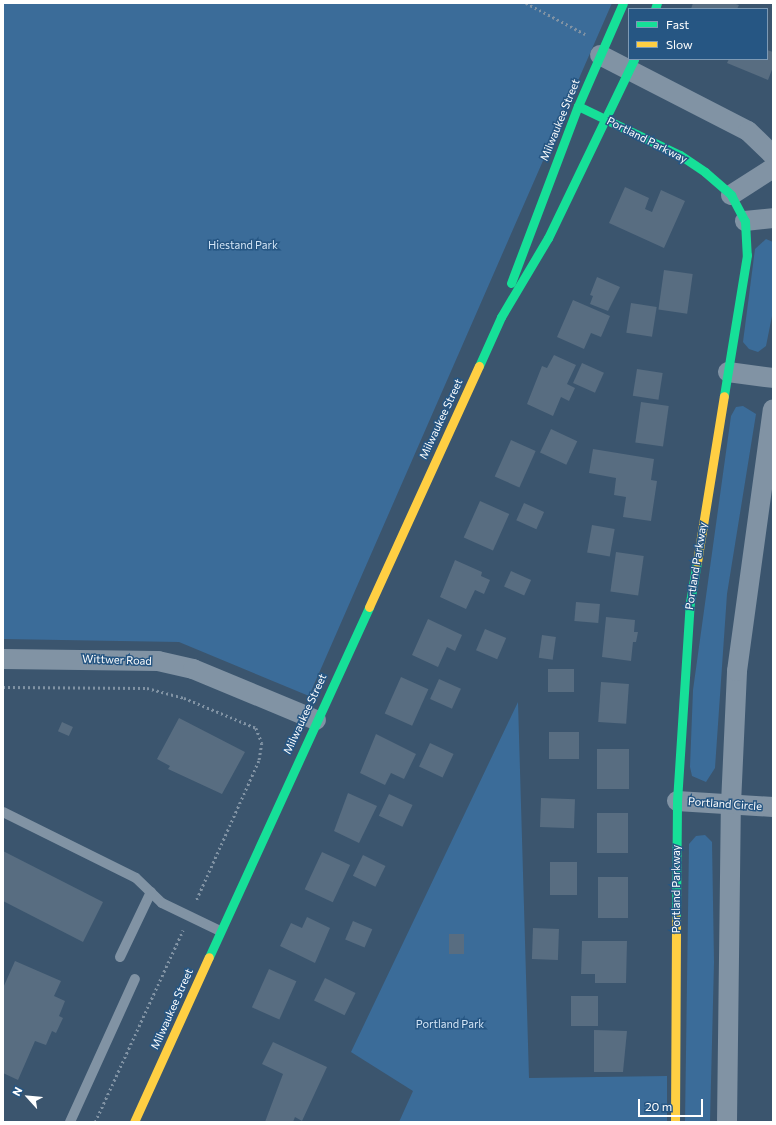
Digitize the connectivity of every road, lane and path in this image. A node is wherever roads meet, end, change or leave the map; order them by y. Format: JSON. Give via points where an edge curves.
{"nodes":[{"id":1,"x":526,"y":3,"type":"edge"},
{"id":2,"x":624,"y":3,"type":"edge"},
{"id":3,"x":585,"y":34,"type":"dead end"},
{"id":4,"x":600,"y":55,"type":"junction"},
{"id":5,"x":632,"y":64,"type":"edge"},
{"id":6,"x":578,"y":106,"type":"junction"},
{"id":7,"x":607,"y":120,"type":"junction"},
{"id":8,"x":773,"y":155,"type":"edge"},
{"id":9,"x":773,"y":168,"type":"edge"},
{"id":10,"x":732,"y":195,"type":"junction"},
{"id":11,"x":773,"y":218,"type":"edge"},
{"id":12,"x":745,"y":221,"type":"junction"},
{"id":13,"x":501,"y":317,"type":"junction"},
{"id":14,"x":728,"y":372,"type":"junction"},
{"id":15,"x":773,"y":378,"type":"edge"},
{"id":16,"x":773,"y":409,"type":"edge"},
{"id":17,"x":3,"y":659,"type":"edge"},
{"id":18,"x":3,"y":687,"type":"edge"},
{"id":19,"x":316,"y":720,"type":"junction"},
{"id":20,"x":677,"y":801,"type":"junction"},
{"id":21,"x":731,"y":804,"type":"junction"},
{"id":22,"x":773,"y":807,"type":"edge"},
{"id":23,"x":3,"y":812,"type":"edge"},
{"id":24,"x":150,"y":892,"type":"junction"},
{"id":25,"x":189,"y":916,"type":"junction"},
{"id":26,"x":220,"y":931,"type":"junction"},
{"id":27,"x":120,"y":958,"type":"dead end"},
{"id":28,"x":136,"y":979,"type":"dead end"},
{"id":29,"x":70,"y":1122,"type":"edge"},
{"id":30,"x":95,"y":1122,"type":"edge"},
{"id":31,"x":134,"y":1122,"type":"edge"},
{"id":32,"x":675,"y":1122,"type":"edge"},
{"id":33,"x":727,"y":1122,"type":"edge"}],
"edges":[{"from":1,"to":3,"type":"path"},
{"from":2,"to":4,"type":"street","name":"Milwaukee Street"},
{"from":4,"to":5,"type":"street"},
{"from":4,"to":6,"type":"street","name":"Milwaukee Street"},
{"from":5,"to":7,"type":"street","name":"Milwaukee Street"},
{"from":5,"to":8,"type":"street","via":[[748,131]]},
{"from":6,"to":7,"type":"street","name":"Portland Parkway"},
{"from":6,"to":13,"type":"street","name":"Milwaukee Street","via":[[515,269]]},
{"from":7,"to":10,"type":"street","name":"Portland Parkway","via":[[680,155]]},
{"from":7,"to":13,"type":"street","name":"Milwaukee Street","via":[[548,238]]},
{"from":9,"to":10,"type":"street"},
{"from":10,"to":12,"type":"street","name":"Portland Parkway"},
{"from":11,"to":12,"type":"street"},
{"from":12,"to":14,"type":"street","name":"Portland Parkway","via":[[747,255]]},
{"from":13,"to":19,"type":"street","name":"Milwaukee Street"},
{"from":14,"to":15,"type":"street"},
{"from":14,"to":20,"type":"street","name":"Portland Parkway","via":[[690,602]]},
{"from":16,"to":21,"type":"street","via":[[737,671]]},
{"from":17,"to":19,"type":"street","name":"Wittwer Road","via":[[158,661],[193,669]]},
{"from":18,"to":25,"type":"path","via":[[147,688],[184,698],[256,728],[262,743],[259,761]]},
{"from":19,"to":26,"type":"street","name":"Milwaukee Street"},
{"from":20,"to":21,"type":"street","name":"Portland Circle"},
{"from":20,"to":32,"type":"street","name":"Portland Parkway"},
{"from":21,"to":22,"type":"street","name":"Portland Circle"},
{"from":21,"to":33,"type":"street"},
{"from":23,"to":24,"type":"lane","via":[[136,878]]},
{"from":24,"to":25,"type":"lane","via":[[162,903]]},
{"from":24,"to":27,"type":"lane"},
{"from":25,"to":26,"type":"lane"},
{"from":25,"to":30,"type":"path"},
{"from":26,"to":31,"type":"street","name":"Milwaukee Street"},
{"from":28,"to":29,"type":"lane"}]}
